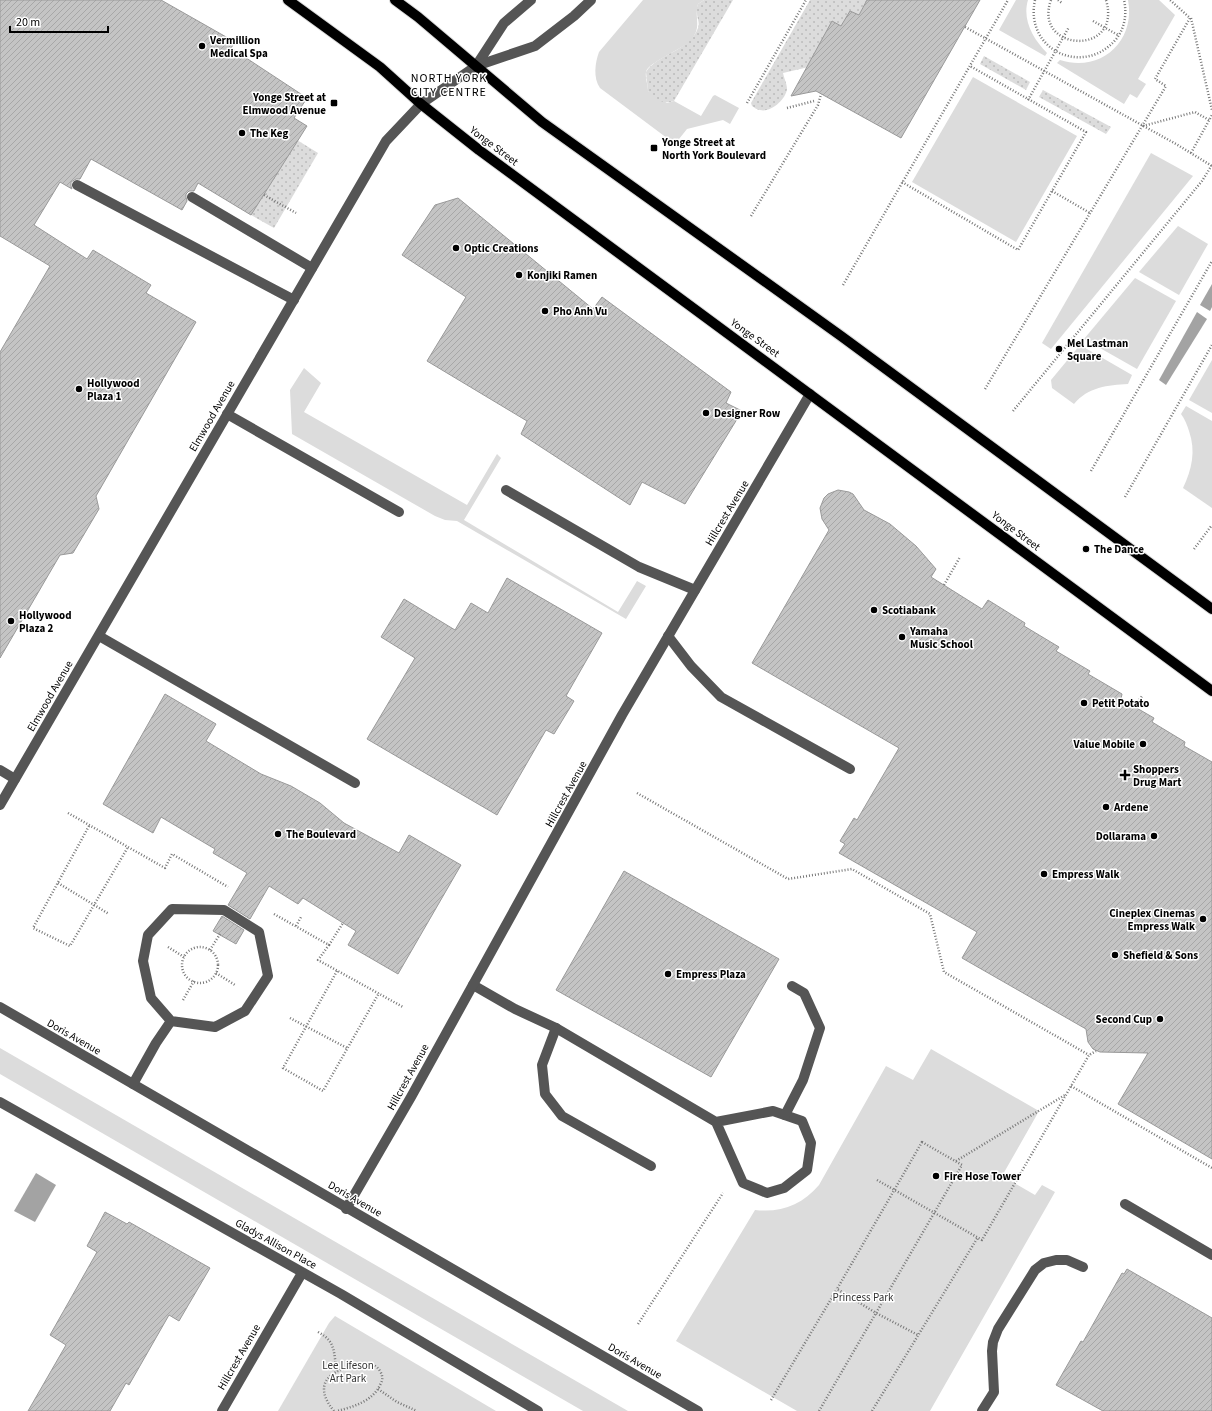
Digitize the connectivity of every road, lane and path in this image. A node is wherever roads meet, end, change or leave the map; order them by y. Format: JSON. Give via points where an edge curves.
{"nodes":[{"id":1,"x":288,"y":0,"type":"edge"},
{"id":2,"x":394,"y":0,"type":"edge"},
{"id":3,"x":531,"y":0,"type":"edge"},
{"id":4,"x":591,"y":0,"type":"edge"},
{"id":5,"x":806,"y":0,"type":"edge"},
{"id":6,"x":1008,"y":0,"type":"edge"},
{"id":7,"x":1035,"y":0,"type":"edge"},
{"id":8,"x":1051,"y":0,"type":"edge"},
{"id":9,"x":1058,"y":0,"type":"edge"},
{"id":10,"x":1106,"y":0,"type":"edge"},
{"id":11,"x":1124,"y":0,"type":"edge"},
{"id":12,"x":1170,"y":0,"type":"edge"},
{"id":13,"x":1062,"y":3,"type":"dead end"},
{"id":14,"x":1190,"y":18,"type":"junction"},
{"id":15,"x":1093,"y":21,"type":"dead end"},
{"id":16,"x":965,"y":27,"type":"dead end"},
{"id":17,"x":1069,"y":27,"type":"dead end"},
{"id":18,"x":1104,"y":28,"type":"junction"},
{"id":19,"x":1118,"y":36,"type":"junction"},
{"id":20,"x":1064,"y":37,"type":"junction"},
{"id":21,"x":986,"y":39,"type":"junction"},
{"id":22,"x":1055,"y":51,"type":"junction"},
{"id":23,"x":476,"y":66,"type":"junction"},
{"id":24,"x":970,"y":66,"type":"junction"},
{"id":25,"x":1044,"y":71,"type":"junction"},
{"id":26,"x":821,"y":94,"type":"dead end"},
{"id":27,"x":814,"y":100,"type":"dead end"},
{"id":28,"x":1028,"y":100,"type":"junction"},
{"id":29,"x":747,"y":103,"type":"dead end"},
{"id":30,"x":421,"y":104,"type":"junction"},
{"id":31,"x":787,"y":108,"type":"dead end"},
{"id":32,"x":1212,"y":110,"type":"edge"},
{"id":33,"x":1212,"y":115,"type":"edge"},
{"id":34,"x":1209,"y":120,"type":"junction"},
{"id":35,"x":1143,"y":126,"type":"junction"},
{"id":36,"x":1190,"y":153,"type":"junction"},
{"id":37,"x":1212,"y":166,"type":"edge"},
{"id":38,"x":902,"y":182,"type":"junction"},
{"id":39,"x":77,"y":185,"type":"dead end"},
{"id":40,"x":1052,"y":191,"type":"junction"},
{"id":41,"x":264,"y":195,"type":"dead end"},
{"id":42,"x":192,"y":197,"type":"dead end"},
{"id":43,"x":296,"y":213,"type":"dead end"},
{"id":44,"x":1090,"y":213,"type":"junction"},
{"id":45,"x":751,"y":216,"type":"dead end"},
{"id":46,"x":1212,"y":261,"type":"edge"},
{"id":47,"x":312,"y":268,"type":"junction"},
{"id":48,"x":843,"y":285,"type":"dead end"},
{"id":49,"x":294,"y":300,"type":"junction"},
{"id":50,"x":1212,"y":345,"type":"edge"},
{"id":51,"x":984,"y":389,"type":"dead end"},
{"id":52,"x":810,"y":394,"type":"junction"},
{"id":53,"x":1013,"y":411,"type":"dead end"},
{"id":54,"x":227,"y":414,"type":"junction"},
{"id":55,"x":1091,"y":471,"type":"dead end"},
{"id":56,"x":506,"y":490,"type":"dead end"},
{"id":57,"x":1125,"y":497,"type":"dead end"},
{"id":58,"x":399,"y":512,"type":"dead end"},
{"id":59,"x":1212,"y":525,"type":"edge"},
{"id":60,"x":1194,"y":549,"type":"dead end"},
{"id":61,"x":960,"y":557,"type":"dead end"},
{"id":62,"x":944,"y":585,"type":"dead end"},
{"id":63,"x":695,"y":590,"type":"junction"},
{"id":64,"x":1212,"y":609,"type":"edge"},
{"id":65,"x":99,"y":636,"type":"junction"},
{"id":66,"x":668,"y":636,"type":"junction"},
{"id":67,"x":1212,"y":691,"type":"edge"},
{"id":68,"x":1143,"y":695,"type":"dead end"},
{"id":69,"x":1134,"y":707,"type":"dead end"},
{"id":70,"x":850,"y":769,"type":"dead end"},
{"id":71,"x":0,"y":770,"type":"edge"},
{"id":72,"x":16,"y":779,"type":"junction"},
{"id":73,"x":355,"y":783,"type":"dead end"},
{"id":74,"x":637,"y":793,"type":"dead end"},
{"id":75,"x":0,"y":805,"type":"edge"},
{"id":76,"x":89,"y":826,"type":"dead end"},
{"id":77,"x":128,"y":847,"type":"dead end"},
{"id":78,"x":58,"y":883,"type":"junction"},
{"id":79,"x":95,"y":905,"type":"junction"},
{"id":80,"x":109,"y":914,"type":"dead end"},
{"id":81,"x":301,"y":917,"type":"dead end"},
{"id":82,"x":343,"y":923,"type":"dead end"},
{"id":83,"x":296,"y":926,"type":"dead end"},
{"id":84,"x":328,"y":946,"type":"dead end"},
{"id":85,"x":337,"y":971,"type":"dead end"},
{"id":86,"x":216,"y":973,"type":"joint"},
{"id":87,"x":473,"y":985,"type":"junction"},
{"id":88,"x":792,"y":986,"type":"dead end"},
{"id":89,"x":379,"y":993,"type":"dead end"},
{"id":90,"x":0,"y":1007,"type":"edge"},
{"id":91,"x":290,"y":1018,"type":"dead end"},
{"id":92,"x":171,"y":1021,"type":"junction"},
{"id":93,"x":306,"y":1027,"type":"junction"},
{"id":94,"x":556,"y":1028,"type":"junction"},
{"id":95,"x":347,"y":1048,"type":"junction"},
{"id":96,"x":1096,"y":1050,"type":"dead end"},
{"id":97,"x":1089,"y":1055,"type":"junction"},
{"id":98,"x":133,"y":1084,"type":"junction"},
{"id":99,"x":1071,"y":1086,"type":"junction"},
{"id":100,"x":1066,"y":1095,"type":"junction"},
{"id":101,"x":0,"y":1102,"type":"edge"},
{"id":102,"x":785,"y":1115,"type":"junction"},
{"id":103,"x":716,"y":1122,"type":"junction"},
{"id":104,"x":955,"y":1161,"type":"junction"},
{"id":105,"x":651,"y":1166,"type":"dead end"},
{"id":106,"x":1212,"y":1168,"type":"edge"},
{"id":107,"x":737,"y":1170,"type":"junction"},
{"id":108,"x":876,"y":1180,"type":"dead end"},
{"id":109,"x":895,"y":1190,"type":"junction"},
{"id":110,"x":1125,"y":1204,"type":"dead end"},
{"id":111,"x":346,"y":1209,"type":"junction"},
{"id":112,"x":936,"y":1213,"type":"junction"},
{"id":113,"x":978,"y":1237,"type":"junction"},
{"id":114,"x":1212,"y":1255,"type":"edge"},
{"id":115,"x":1083,"y":1267,"type":"dead end"},
{"id":116,"x":302,"y":1272,"type":"junction"},
{"id":117,"x":837,"y":1289,"type":"junction"},
{"id":118,"x":876,"y":1313,"type":"junction"},
{"id":119,"x":638,"y":1324,"type":"dead end"},
{"id":120,"x":318,"y":1332,"type":"dead end"},
{"id":121,"x":918,"y":1335,"type":"junction"},
{"id":122,"x":337,"y":1371,"type":"junction"},
{"id":123,"x":378,"y":1389,"type":"junction"},
{"id":124,"x":771,"y":1400,"type":"dead end"},
{"id":125,"x":222,"y":1411,"type":"edge"},
{"id":126,"x":334,"y":1411,"type":"edge"},
{"id":127,"x":337,"y":1411,"type":"edge"},
{"id":128,"x":417,"y":1411,"type":"edge"},
{"id":129,"x":538,"y":1411,"type":"edge"},
{"id":130,"x":698,"y":1411,"type":"edge"},
{"id":131,"x":819,"y":1411,"type":"edge"},
{"id":132,"x":872,"y":1411,"type":"edge"},
{"id":133,"x":982,"y":1411,"type":"edge"}],
"edges":[{"from":1,"to":30,"type":"main road","name":"Yonge Street","via":[[380,67]]},
{"from":2,"to":23,"type":"main road"},
{"from":3,"to":23,"type":"street","via":[[504,23]]},
{"from":4,"to":23,"type":"street","via":[[535,46]]},
{"from":5,"to":29,"type":"path"},
{"from":6,"to":21,"type":"path"},
{"from":7,"to":22,"type":"path","via":[[1032,10],[1035,26],[1042,39]]},
{"from":8,"to":20,"type":"path","via":[[1049,19],[1053,27]]},
{"from":9,"to":13,"type":"path"},
{"from":10,"to":18,"type":"path","via":[[1108,18]]},
{"from":11,"to":19,"type":"path","via":[[1125,19]]},
{"from":12,"to":14,"type":"path"},
{"from":14,"to":32,"type":"path"},
{"from":14,"to":35,"type":"path","via":[[1155,79],[1166,86]]},
{"from":15,"to":18,"type":"path"},
{"from":16,"to":21,"type":"path"},
{"from":17,"to":20,"type":"path"},
{"from":18,"to":19,"type":"path"},
{"from":18,"to":20,"type":"path","via":[[1099,34],[1083,42],[1074,42]]},
{"from":19,"to":22,"type":"path","via":[[1110,46],[1097,54],[1082,58],[1067,57]]},
{"from":20,"to":22,"type":"path"},
{"from":21,"to":24,"type":"path"},
{"from":21,"to":25,"type":"path"},
{"from":22,"to":25,"type":"path"},
{"from":23,"to":30,"type":"street","name":"Elmwood Avenue"},
{"from":23,"to":64,"type":"main road","via":[[542,122],[842,336]]},
{"from":24,"to":28,"type":"path"},
{"from":24,"to":38,"type":"path"},
{"from":25,"to":28,"type":"path"},
{"from":25,"to":35,"type":"path"},
{"from":26,"to":45,"type":"path","via":[[818,105]]},
{"from":27,"to":31,"type":"path"},
{"from":28,"to":40,"type":"path","via":[[1086,132]]},
{"from":30,"to":47,"type":"street","name":"Elmwood Avenue","via":[[386,141]]},
{"from":30,"to":52,"type":"main road","name":"Yonge Street","via":[[479,150]]},
{"from":33,"to":34,"type":"path"},
{"from":34,"to":35,"type":"path","via":[[1195,112]]},
{"from":34,"to":36,"type":"path"},
{"from":35,"to":36,"type":"path"},
{"from":35,"to":44,"type":"path"},
{"from":36,"to":37,"type":"path"},
{"from":37,"to":53,"type":"path"},
{"from":38,"to":40,"type":"path","via":[[1018,250]]},
{"from":38,"to":48,"type":"path"},
{"from":39,"to":49,"type":"street"},
{"from":40,"to":44,"type":"path"},
{"from":41,"to":43,"type":"path"},
{"from":42,"to":47,"type":"street"},
{"from":44,"to":51,"type":"path"},
{"from":46,"to":55,"type":"path"},
{"from":47,"to":49,"type":"street","name":"Elmwood Avenue"},
{"from":49,"to":54,"type":"street","name":"Elmwood Avenue"},
{"from":50,"to":57,"type":"path"},
{"from":52,"to":63,"type":"street","name":"Hillcrest Avenue"},
{"from":52,"to":67,"type":"main road","name":"Yonge Street"},
{"from":54,"to":58,"type":"street"},
{"from":54,"to":65,"type":"street","name":"Elmwood Avenue"},
{"from":56,"to":63,"type":"street","via":[[639,567]]},
{"from":59,"to":60,"type":"path"},
{"from":61,"to":62,"type":"path"},
{"from":63,"to":66,"type":"street","name":"Hillcrest Avenue"},
{"from":65,"to":72,"type":"street","name":"Elmwood Avenue"},
{"from":65,"to":73,"type":"street"},
{"from":66,"to":70,"type":"street","via":[[721,697]]},
{"from":66,"to":87,"type":"street","name":"Hillcrest Avenue"},
{"from":68,"to":69,"type":"path"},
{"from":71,"to":72,"type":"street"},
{"from":72,"to":75,"type":"street","name":"Elmwood Avenue"},
{"from":74,"to":97,"type":"path","via":[[788,879],[852,869],[930,914],[944,972]]},
{"from":76,"to":78,"type":"path"},
{"from":77,"to":79,"type":"path"},
{"from":78,"to":79,"type":"path"},
{"from":78,"to":79,"type":"path","via":[[33,928],[70,946]]},
{"from":79,"to":80,"type":"path"},
{"from":81,"to":83,"type":"path"},
{"from":82,"to":84,"type":"path"},
{"from":85,"to":93,"type":"path"},
{"from":86,"to":86,"type":"path","via":[[218,962],[210,950],[196,948],[190,950],[184,958],[183,970],[189,979],[204,982]]},
{"from":87,"to":94,"type":"street"},
{"from":87,"to":111,"type":"street","name":"Hillcrest Avenue"},
{"from":88,"to":102,"type":"street","via":[[804,993],[820,1028],[803,1080]]},
{"from":89,"to":95,"type":"path"},
{"from":90,"to":98,"type":"street","name":"Doris Avenue"},
{"from":91,"to":93,"type":"path"},
{"from":92,"to":92,"type":"street","via":[[215,1027],[245,1011],[268,976],[258,932],[224,910],[172,909],[148,935],[143,961],[151,998]]},
{"from":92,"to":98,"type":"street"},
{"from":93,"to":95,"type":"path"},
{"from":93,"to":95,"type":"path","via":[[283,1068],[323,1091]]},
{"from":94,"to":103,"type":"street"},
{"from":94,"to":105,"type":"street","via":[[542,1065],[545,1094],[562,1116]]},
{"from":96,"to":97,"type":"path"},
{"from":97,"to":99,"type":"path"},
{"from":98,"to":111,"type":"street","name":"Doris Avenue"},
{"from":99,"to":100,"type":"path"},
{"from":99,"to":106,"type":"path"},
{"from":100,"to":104,"type":"path"},
{"from":100,"to":113,"type":"path","via":[[982,1240]]},
{"from":101,"to":116,"type":"street","name":"Gladys Allison Place"},
{"from":102,"to":103,"type":"street","via":[[773,1111]]},
{"from":102,"to":107,"type":"street","via":[[802,1122],[811,1143],[807,1170],[784,1188],[767,1193],[743,1183]]},
{"from":103,"to":107,"type":"street"},
{"from":104,"to":109,"type":"path","via":[[922,1142]]},
{"from":104,"to":112,"type":"path","via":[[962,1165]]},
{"from":107,"to":119,"type":"path"},
{"from":108,"to":109,"type":"path"},
{"from":109,"to":112,"type":"path"},
{"from":109,"to":117,"type":"path"},
{"from":110,"to":114,"type":"street"},
{"from":111,"to":130,"type":"street","name":"Doris Avenue"},
{"from":112,"to":113,"type":"path"},
{"from":112,"to":118,"type":"path"},
{"from":113,"to":121,"type":"path"},
{"from":115,"to":133,"type":"street","via":[[1067,1260],[1056,1260],[1044,1263],[1035,1270],[998,1329],[993,1342],[994,1392]]},
{"from":116,"to":125,"type":"street","name":"Hillcrest Avenue"},
{"from":116,"to":129,"type":"street","name":"Gladys Allison Place"},
{"from":117,"to":118,"type":"path"},
{"from":117,"to":124,"type":"path"},
{"from":118,"to":121,"type":"path"},
{"from":118,"to":131,"type":"path"},
{"from":120,"to":122,"type":"path","via":[[333,1345]]},
{"from":121,"to":132,"type":"path"},
{"from":122,"to":123,"type":"path","via":[[359,1364],[372,1364],[382,1374]]},
{"from":122,"to":126,"type":"path","via":[[326,1379],[323,1388],[328,1404]]},
{"from":123,"to":127,"type":"path","via":[[358,1404]]},
{"from":123,"to":128,"type":"path"}]}
